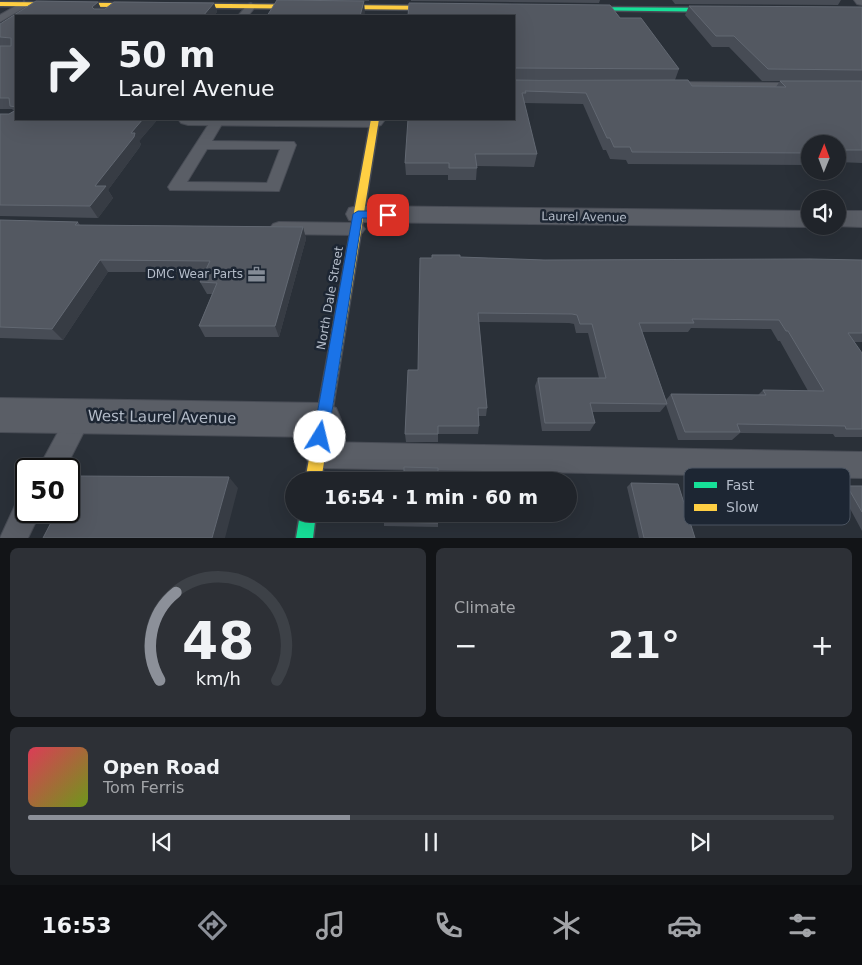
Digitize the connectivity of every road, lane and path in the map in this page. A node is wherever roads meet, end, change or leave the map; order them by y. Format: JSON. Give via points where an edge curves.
{"nodes":[{"id":1,"x":0,"y":4,"type":"edge"},
{"id":2,"x":24,"y":4,"type":"junction"},
{"id":3,"x":117,"y":5,"type":"junction"},
{"id":4,"x":251,"y":6,"type":"junction"},
{"id":5,"x":393,"y":8,"type":"edge"},
{"id":6,"x":457,"y":8,"type":"edge"},
{"id":7,"x":561,"y":9,"type":"edge"},
{"id":8,"x":735,"y":10,"type":"edge"},
{"id":9,"x":104,"y":15,"type":"edge"},
{"id":10,"x":244,"y":15,"type":"edge"},
{"id":11,"x":0,"y":19,"type":"edge"},
{"id":12,"x":653,"y":86,"type":"edge"},
{"id":13,"x":812,"y":87,"type":"edge"},
{"id":14,"x":217,"y":120,"type":"edge"},
{"id":15,"x":374,"y":120,"type":"edge"},
{"id":16,"x":202,"y":145,"type":"junction"},
{"id":17,"x":801,"y":219,"type":"edge"},
{"id":18,"x":846,"y":219,"type":"edge"},
{"id":19,"x":862,"y":219,"type":"edge"},
{"id":20,"x":357,"y":222,"type":"junction"},
{"id":21,"x":266,"y":228,"type":"edge"},
{"id":22,"x":0,"y":415,"type":"edge"},
{"id":23,"x":80,"y":416,"type":"junction"},
{"id":24,"x":324,"y":420,"type":"junction"},
{"id":25,"x":318,"y":455,"type":"junction"},
{"id":26,"x":57,"y":458,"type":"edge"},
{"id":27,"x":862,"y":465,"type":"edge"},
{"id":28,"x":315,"y":472,"type":"edge"},
{"id":29,"x":307,"y":522,"type":"edge"},
{"id":30,"x":21,"y":523,"type":"edge"},
{"id":31,"x":13,"y":538,"type":"edge"},
{"id":32,"x":304,"y":538,"type":"edge"}],
"edges":[{"from":1,"to":2,"type":"street"},
{"from":2,"to":3,"type":"street"},
{"from":2,"to":11,"type":"lane"},
{"from":3,"to":4,"type":"street"},
{"from":3,"to":9,"type":"lane"},
{"from":4,"to":5,"type":"street"},
{"from":4,"to":10,"type":"lane"},
{"from":5,"to":6,"type":"street"},
{"from":7,"to":8,"type":"street"},
{"from":12,"to":13,"type":"lane"},
{"from":14,"to":16,"type":"lane"},
{"from":15,"to":20,"type":"street","name":"North Dale Street"},
{"from":16,"to":16,"type":"lane","via":[[176,187],[273,188],[289,145]]},
{"from":17,"to":20,"type":"street","name":"Laurel Avenue"},
{"from":18,"to":19,"type":"street"},
{"from":20,"to":21,"type":"lane"},
{"from":20,"to":24,"type":"street","name":"North Dale Street"},
{"from":22,"to":23,"type":"street","name":"West Laurel Avenue"},
{"from":23,"to":24,"type":"street","name":"West Laurel Avenue"},
{"from":23,"to":26,"type":"lane"},
{"from":24,"to":25,"type":"street","name":"North Dale Street"},
{"from":25,"to":27,"type":"lane"},
{"from":25,"to":28,"type":"street","name":"North Dale Street"},
{"from":29,"to":32,"type":"street"},
{"from":30,"to":31,"type":"lane"}]}
